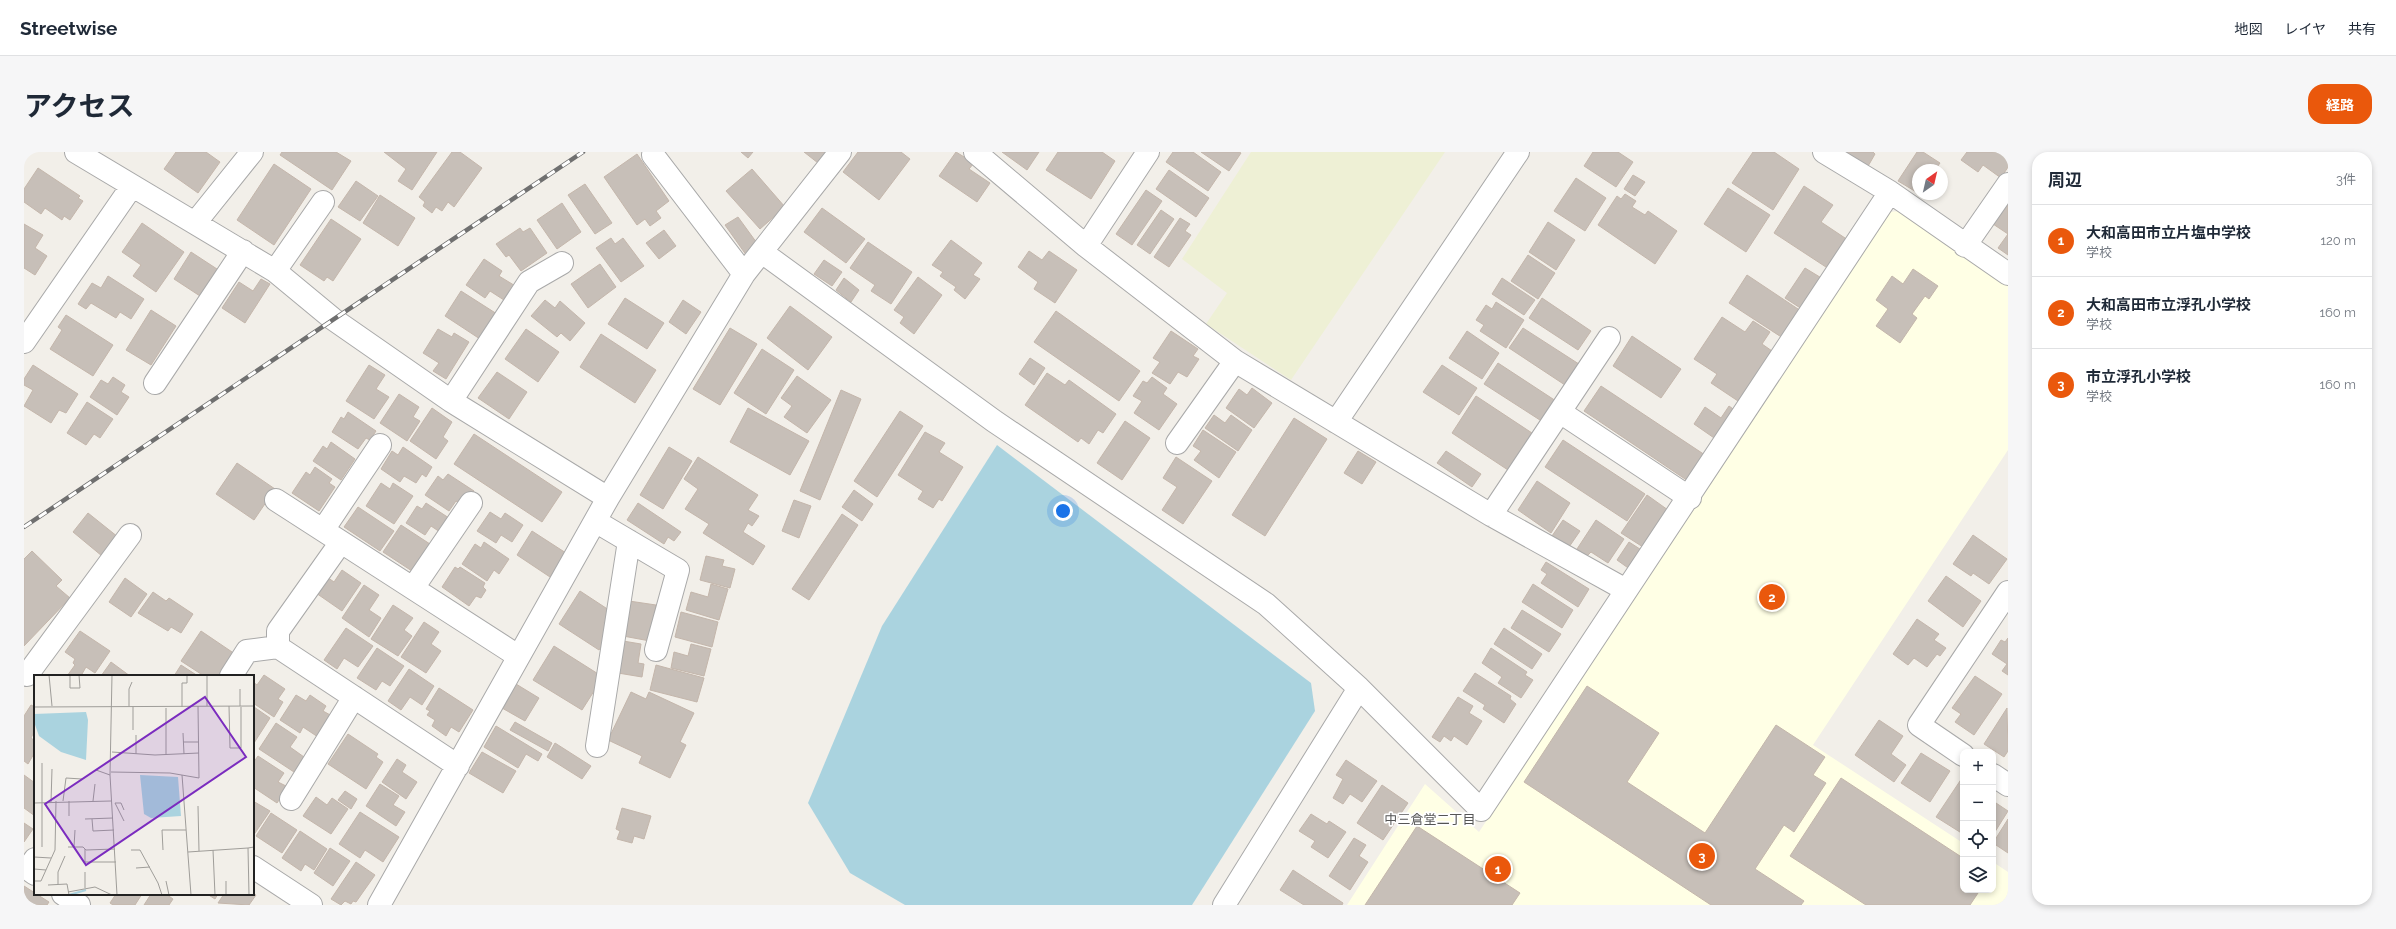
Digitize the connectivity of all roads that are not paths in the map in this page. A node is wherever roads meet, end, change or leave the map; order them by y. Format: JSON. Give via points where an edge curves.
{"nodes":[{"id":1,"x":252,"y":152,"type":"edge"},
{"id":2,"x":840,"y":152,"type":"edge"},
{"id":3,"x":975,"y":152,"type":"edge"},
{"id":4,"x":1148,"y":152,"type":"edge"},
{"id":5,"x":1518,"y":152,"type":"edge"},
{"id":6,"x":1824,"y":152,"type":"edge"},
{"id":7,"x":89,"y":155,"type":"edge"},
{"id":8,"x":653,"y":155,"type":"dead end"},
{"id":9,"x":2008,"y":184,"type":"edge"},
{"id":10,"x":132,"y":186,"type":"junction"},
{"id":11,"x":1890,"y":192,"type":"junction"},
{"id":12,"x":323,"y":202,"type":"dead end"},
{"id":13,"x":195,"y":223,"type":"junction"},
{"id":14,"x":1086,"y":246,"type":"junction"},
{"id":15,"x":1965,"y":246,"type":"junction"},
{"id":16,"x":243,"y":251,"type":"junction"},
{"id":17,"x":763,"y":253,"type":"junction"},
{"id":18,"x":562,"y":263,"type":"dead end"},
{"id":19,"x":275,"y":271,"type":"junction"},
{"id":20,"x":744,"y":274,"type":"junction"},
{"id":21,"x":2008,"y":274,"type":"edge"},
{"id":22,"x":1609,"y":338,"type":"dead end"},
{"id":23,"x":24,"y":342,"type":"edge"},
{"id":24,"x":1235,"y":362,"type":"junction"},
{"id":25,"x":155,"y":383,"type":"dead end"},
{"id":26,"x":451,"y":401,"type":"junction"},
{"id":27,"x":1560,"y":412,"type":"junction"},
{"id":28,"x":1336,"y":422,"type":"junction"},
{"id":29,"x":1177,"y":443,"type":"dead end"},
{"id":30,"x":380,"y":445,"type":"dead end"},
{"id":31,"x":608,"y":498,"type":"junction"},
{"id":32,"x":1690,"y":498,"type":"junction"},
{"id":33,"x":276,"y":500,"type":"dead end"},
{"id":34,"x":471,"y":503,"type":"dead end"},
{"id":35,"x":1491,"y":515,"type":"junction"},
{"id":36,"x":595,"y":521,"type":"junction"},
{"id":37,"x":130,"y":535,"type":"dead end"},
{"id":38,"x":332,"y":536,"type":"junction"},
{"id":39,"x":629,"y":541,"type":"junction"},
{"id":40,"x":413,"y":588,"type":"junction"},
{"id":41,"x":1626,"y":590,"type":"junction"},
{"id":42,"x":2008,"y":592,"type":"edge"},
{"id":43,"x":278,"y":647,"type":"junction"},
{"id":44,"x":656,"y":650,"type":"dead end"},
{"id":45,"x":518,"y":656,"type":"junction"},
{"id":46,"x":232,"y":675,"type":"edge"},
{"id":47,"x":29,"y":676,"type":"edge"},
{"id":48,"x":1359,"y":688,"type":"junction"},
{"id":49,"x":354,"y":697,"type":"junction"},
{"id":50,"x":597,"y":746,"type":"dead end"},
{"id":51,"x":1960,"y":753,"type":"edge"},
{"id":52,"x":458,"y":766,"type":"junction"},
{"id":53,"x":1996,"y":777,"type":"edge"},
{"id":54,"x":2008,"y":785,"type":"edge"},
{"id":55,"x":290,"y":798,"type":"dead end"},
{"id":56,"x":34,"y":860,"type":"edge"},
{"id":57,"x":254,"y":868,"type":"edge"},
{"id":58,"x":34,"y":873,"type":"edge"},
{"id":59,"x":65,"y":895,"type":"edge"},
{"id":60,"x":80,"y":905,"type":"edge"},
{"id":61,"x":311,"y":905,"type":"edge"},
{"id":62,"x":379,"y":905,"type":"edge"},
{"id":63,"x":1224,"y":905,"type":"edge"}],
"edges":[{"from":1,"to":13,"type":"street"},
{"from":2,"to":17,"type":"street"},
{"from":3,"to":14,"type":"street"},
{"from":4,"to":14,"type":"street"},
{"from":5,"to":28,"type":"street"},
{"from":6,"to":11,"type":"street"},
{"from":7,"to":10,"type":"street"},
{"from":8,"to":20,"type":"street"},
{"from":9,"to":15,"type":"street"},
{"from":10,"to":13,"type":"street"},
{"from":10,"to":23,"type":"street"},
{"from":11,"to":15,"type":"street"},
{"from":11,"to":32,"type":"street"},
{"from":12,"to":19,"type":"street"},
{"from":13,"to":16,"type":"street"},
{"from":14,"to":24,"type":"street"},
{"from":15,"to":21,"type":"street"},
{"from":16,"to":19,"type":"street"},
{"from":16,"to":25,"type":"street"},
{"from":17,"to":20,"type":"street"},
{"from":17,"to":48,"type":"street","via":[[994,421],[1266,604]]},
{"from":18,"to":26,"type":"street","via":[[529,282]]},
{"from":19,"to":26,"type":"street","via":[[333,320]]},
{"from":20,"to":31,"type":"street"},
{"from":22,"to":27,"type":"street"},
{"from":24,"to":28,"type":"street"},
{"from":24,"to":29,"type":"street"},
{"from":26,"to":31,"type":"street"},
{"from":27,"to":32,"type":"street"},
{"from":27,"to":35,"type":"street"},
{"from":28,"to":35,"type":"street"},
{"from":30,"to":38,"type":"street"},
{"from":31,"to":36,"type":"street"},
{"from":32,"to":41,"type":"street"},
{"from":33,"to":38,"type":"street"},
{"from":34,"to":40,"type":"street"},
{"from":35,"to":41,"type":"street"},
{"from":36,"to":39,"type":"street"},
{"from":36,"to":45,"type":"street"},
{"from":37,"to":47,"type":"street"},
{"from":38,"to":40,"type":"street"},
{"from":38,"to":43,"type":"street","via":[[278,631]]},
{"from":39,"to":44,"type":"street","via":[[678,570]]},
{"from":39,"to":50,"type":"street"},
{"from":40,"to":45,"type":"street"},
{"from":41,"to":48,"type":"street","via":[[1481,810]]},
{"from":42,"to":51,"type":"street","via":[[1919,725]]},
{"from":43,"to":46,"type":"street","via":[[247,651]]},
{"from":43,"to":49,"type":"street"},
{"from":45,"to":52,"type":"street"},
{"from":48,"to":63,"type":"street"},
{"from":49,"to":52,"type":"street"},
{"from":49,"to":55,"type":"street"},
{"from":52,"to":62,"type":"street"},
{"from":53,"to":54,"type":"street"},
{"from":56,"to":58,"type":"street","via":[[28,869]]},
{"from":57,"to":61,"type":"street"},
{"from":59,"to":60,"type":"street"}]}
